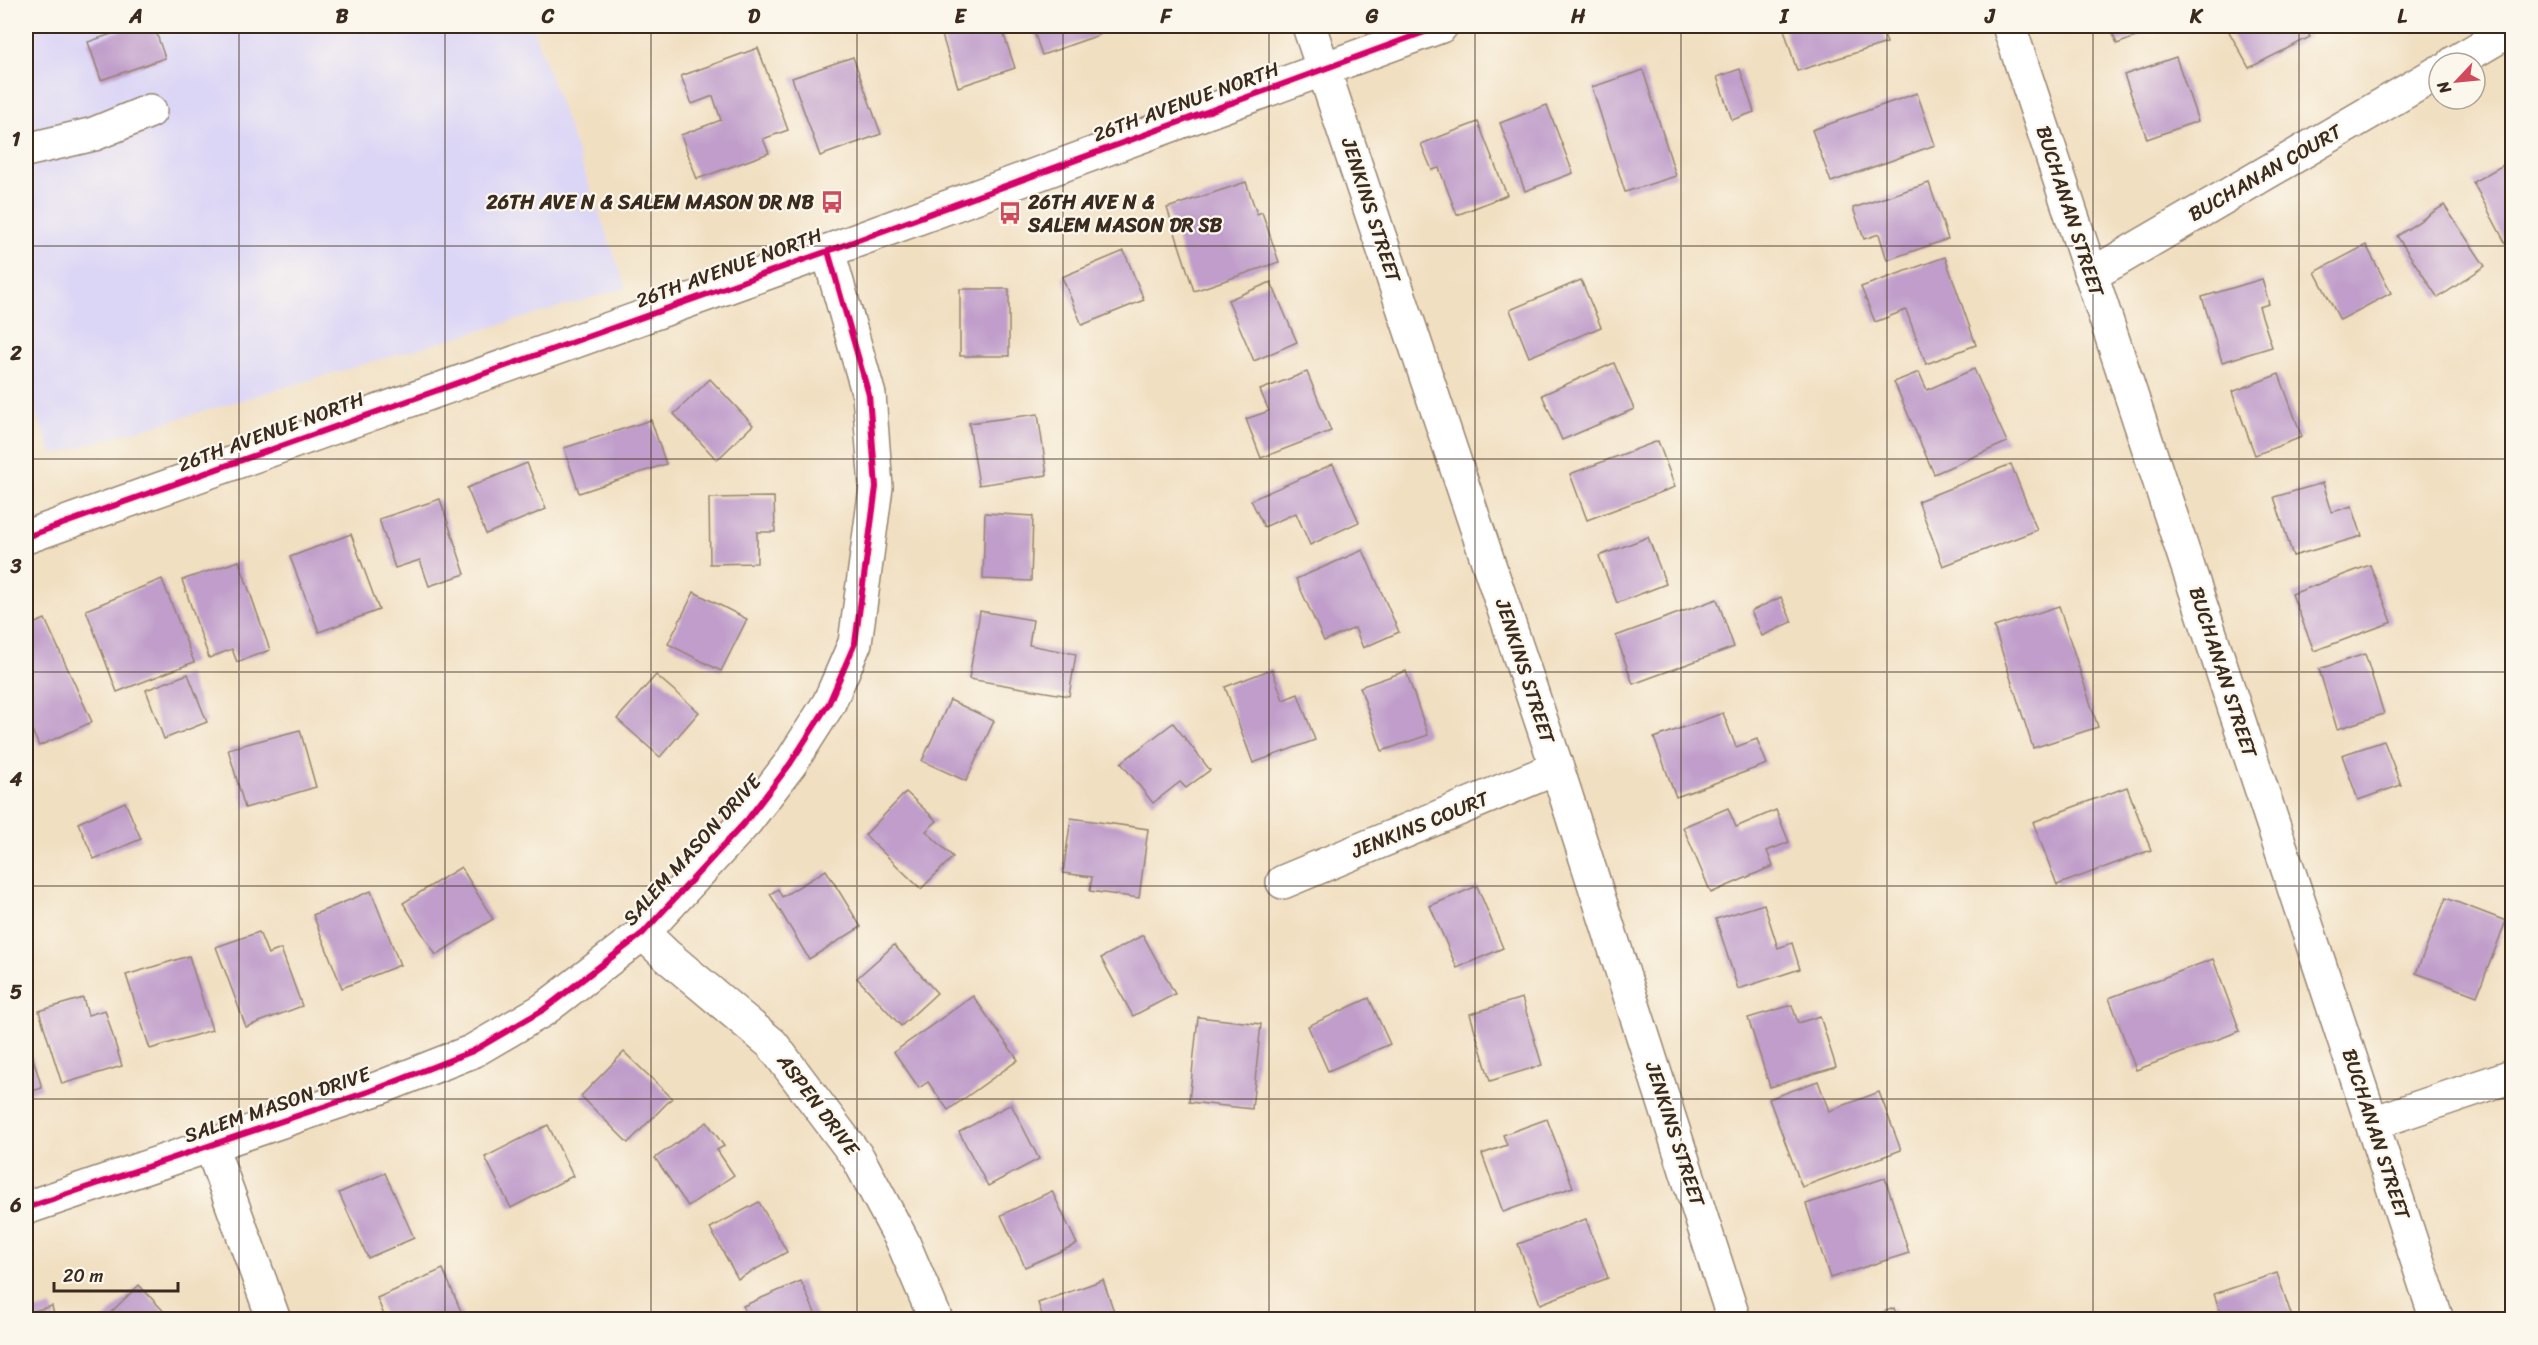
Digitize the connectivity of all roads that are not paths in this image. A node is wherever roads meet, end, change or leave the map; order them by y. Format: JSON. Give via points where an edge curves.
{"nodes":[{"id":1,"x":1309,"y":26,"type":"edge"},
{"id":2,"x":1442,"y":26,"type":"edge"},
{"id":3,"x":2009,"y":26,"type":"edge"},
{"id":4,"x":2512,"y":29,"type":"edge"},
{"id":5,"x":2474,"y":51,"type":"edge"},
{"id":6,"x":1324,"y":69,"type":"junction"},
{"id":7,"x":2427,"y":79,"type":"edge"},
{"id":8,"x":150,"y":111,"type":"dead end"},
{"id":9,"x":26,"y":150,"type":"edge"},
{"id":10,"x":828,"y":251,"type":"junction"},
{"id":11,"x":2091,"y":275,"type":"junction"},
{"id":12,"x":26,"y":537,"type":"edge"},
{"id":13,"x":1557,"y":768,"type":"junction"},
{"id":14,"x":1283,"y":882,"type":"dead end"},
{"id":15,"x":643,"y":933,"type":"junction"},
{"id":16,"x":2512,"y":1076,"type":"edge"},
{"id":17,"x":2373,"y":1123,"type":"junction"},
{"id":18,"x":211,"y":1146,"type":"junction"},
{"id":19,"x":26,"y":1208,"type":"edge"},
{"id":20,"x":274,"y":1320,"type":"edge"},
{"id":21,"x":936,"y":1320,"type":"edge"},
{"id":22,"x":1734,"y":1320,"type":"edge"},
{"id":23,"x":2437,"y":1320,"type":"edge"}],
"edges":[{"from":1,"to":6,"type":"street","name":"JENKINS STREET"},
{"from":2,"to":6,"type":"street","name":"26TH AVENUE NORTH"},
{"from":3,"to":11,"type":"street","name":"BUCHANAN STREET"},
{"from":4,"to":5,"type":"street"},
{"from":6,"to":10,"type":"street","name":"26TH AVENUE NORTH"},
{"from":6,"to":13,"type":"street","name":"JENKINS STREET"},
{"from":7,"to":11,"type":"street","name":"BUCHANAN COURT"},
{"from":8,"to":9,"type":"street","via":[[94,135]]},
{"from":10,"to":12,"type":"street","name":"26TH AVENUE NORTH"},
{"from":10,"to":15,"type":"street","name":"SALEM MASON DRIVE","via":[[869,395],[876,487],[855,643],[829,704],[790,764],[747,820]]},
{"from":11,"to":17,"type":"street","name":"BUCHANAN STREET"},
{"from":13,"to":14,"type":"street","name":"JENKINS COURT"},
{"from":13,"to":22,"type":"street","name":"JENKINS STREET"},
{"from":15,"to":18,"type":"street","name":"SALEM MASON DRIVE","via":[[543,1010],[473,1051]]},
{"from":15,"to":21,"type":"street","name":"ASPEN DRIVE","via":[[772,1044],[858,1158],[902,1240]]},
{"from":16,"to":17,"type":"street"},
{"from":17,"to":23,"type":"street","name":"BUCHANAN STREET"},
{"from":18,"to":19,"type":"street","name":"SALEM MASON DRIVE"},
{"from":18,"to":20,"type":"street"}]}
